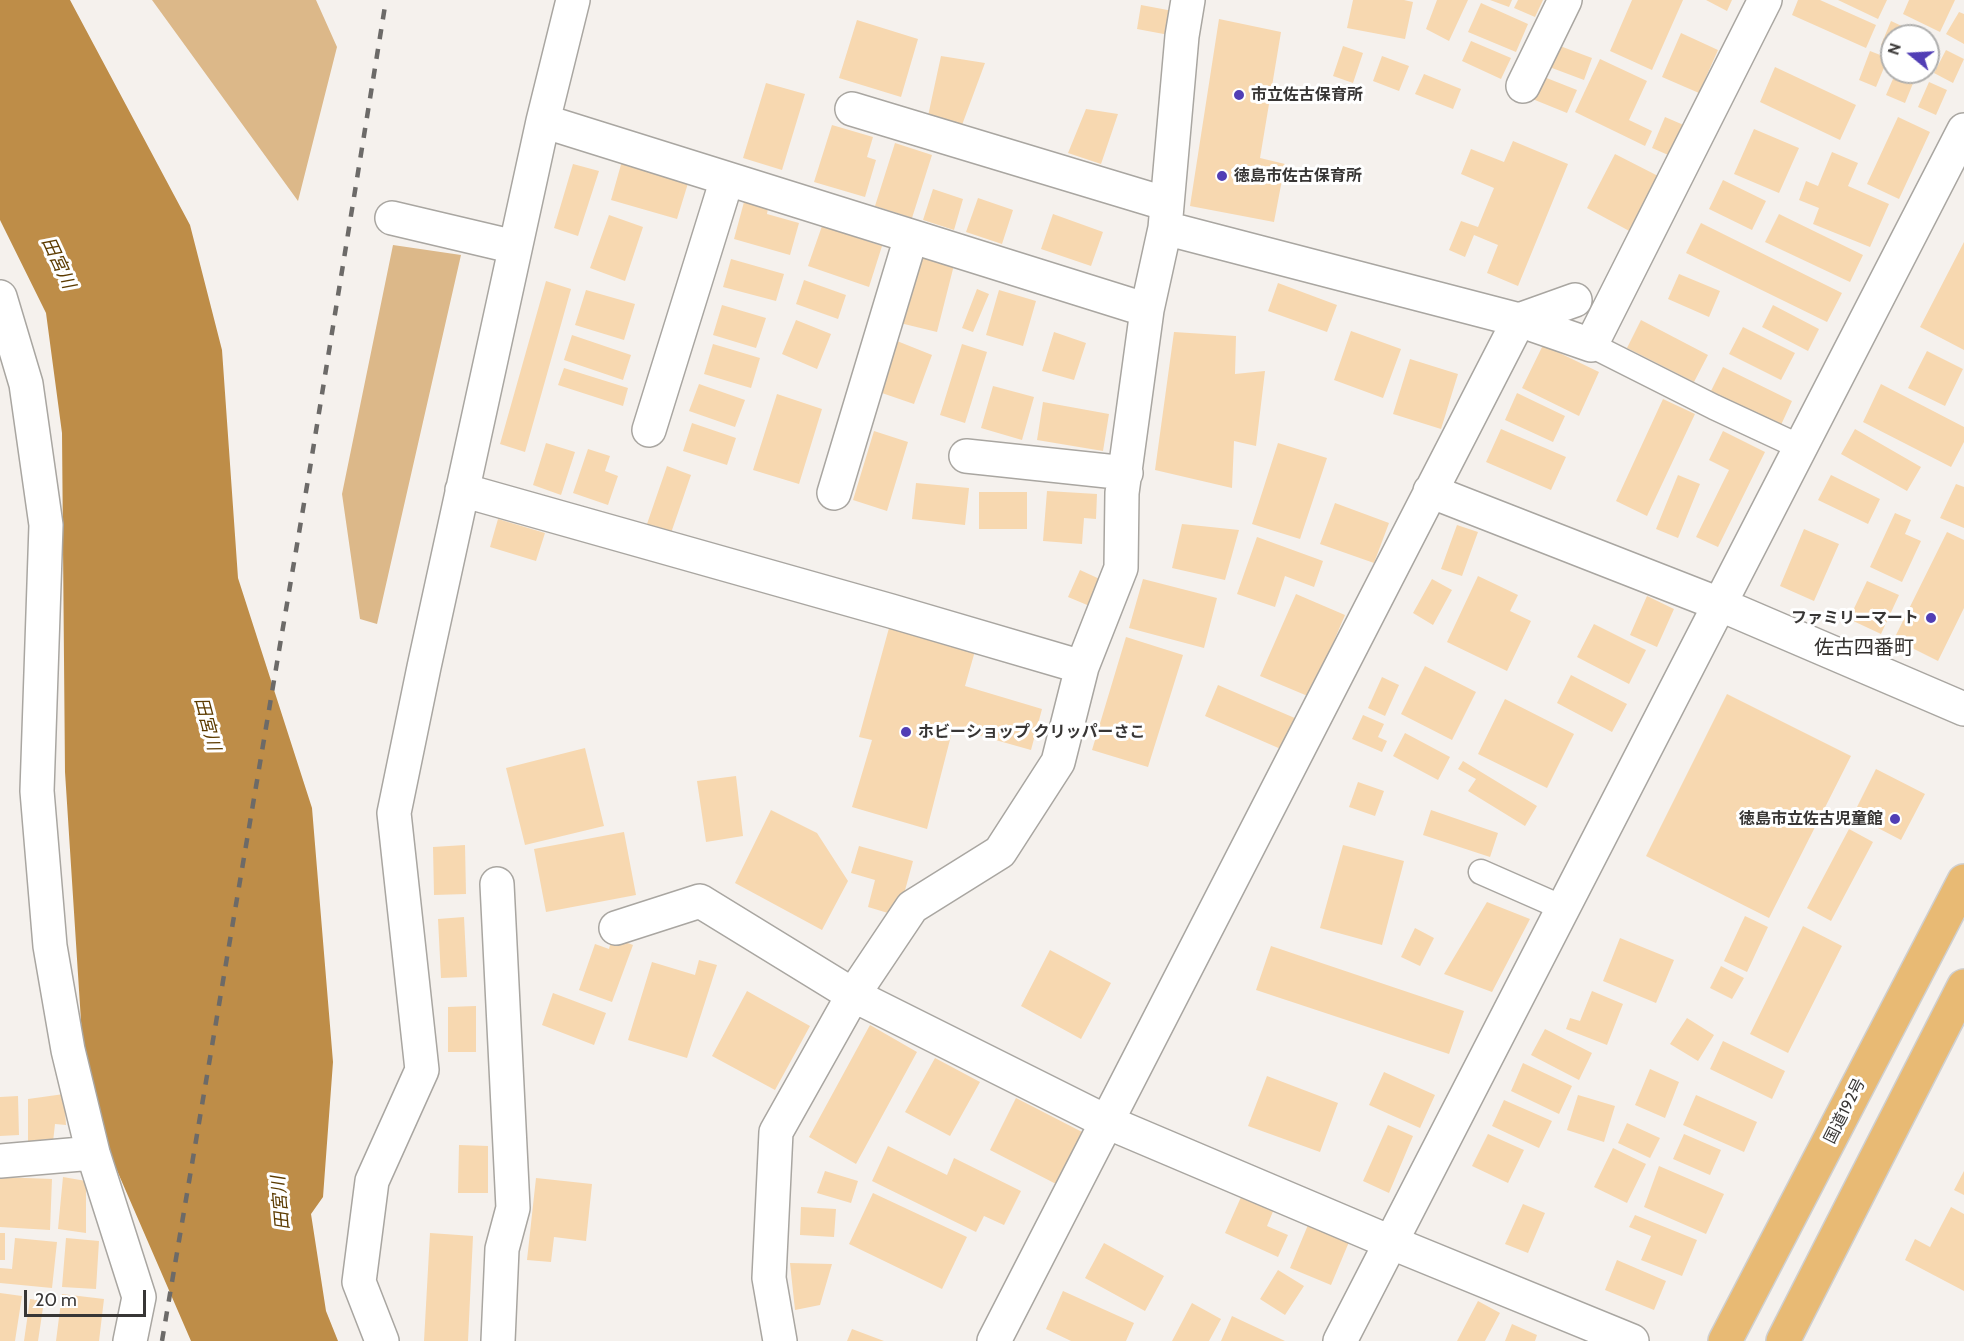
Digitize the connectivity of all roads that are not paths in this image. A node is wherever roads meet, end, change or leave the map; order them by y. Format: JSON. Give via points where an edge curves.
{"nodes":[{"id":1,"x":573,"y":0,"type":"edge"},
{"id":2,"x":1188,"y":0,"type":"edge"},
{"id":3,"x":1565,"y":0,"type":"edge"},
{"id":4,"x":1765,"y":0,"type":"edge"},
{"id":5,"x":1523,"y":86,"type":"dead end"},
{"id":6,"x":852,"y":109,"type":"dead end"},
{"id":7,"x":543,"y":121,"type":"junction"},
{"id":8,"x":1964,"y":130,"type":"edge"},
{"id":9,"x":727,"y":178,"type":"junction"},
{"id":10,"x":1166,"y":216,"type":"junction"},
{"id":11,"x":392,"y":218,"type":"dead end"},
{"id":12,"x":911,"y":237,"type":"junction"},
{"id":13,"x":516,"y":247,"type":"junction"},
{"id":14,"x":0,"y":297,"type":"edge"},
{"id":15,"x":1575,"y":300,"type":"dead end"},
{"id":16,"x":1147,"y":310,"type":"junction"},
{"id":17,"x":1519,"y":320,"type":"junction"},
{"id":18,"x":1591,"y":345,"type":"junction"},
{"id":19,"x":649,"y":430,"type":"dead end"},
{"id":20,"x":1800,"y":447,"type":"junction"},
{"id":21,"x":966,"y":456,"type":"dead end"},
{"id":22,"x":1126,"y":473,"type":"junction"},
{"id":23,"x":462,"y":490,"type":"junction"},
{"id":24,"x":1430,"y":491,"type":"junction"},
{"id":25,"x":834,"y":493,"type":"dead end"},
{"id":26,"x":1719,"y":604,"type":"junction"},
{"id":27,"x":1082,"y":667,"type":"junction"},
{"id":28,"x":1964,"y":709,"type":"edge"},
{"id":29,"x":1481,"y":872,"type":"dead end"},
{"id":30,"x":1964,"y":880,"type":"edge"},
{"id":31,"x":497,"y":884,"type":"dead end"},
{"id":32,"x":1563,"y":908,"type":"junction"},
{"id":33,"x":616,"y":928,"type":"dead end"},
{"id":34,"x":1964,"y":986,"type":"edge"},
{"id":35,"x":853,"y":995,"type":"junction"},
{"id":36,"x":1107,"y":1122,"type":"junction"},
{"id":37,"x":93,"y":1153,"type":"junction"},
{"id":38,"x":0,"y":1161,"type":"edge"},
{"id":39,"x":1390,"y":1242,"type":"junction"},
{"id":40,"x":130,"y":1341,"type":"edge"},
{"id":41,"x":382,"y":1341,"type":"edge"},
{"id":42,"x":498,"y":1341,"type":"edge"},
{"id":43,"x":780,"y":1341,"type":"edge"},
{"id":44,"x":994,"y":1341,"type":"edge"},
{"id":45,"x":1340,"y":1341,"type":"edge"},
{"id":46,"x":1632,"y":1341,"type":"edge"},
{"id":47,"x":1725,"y":1341,"type":"edge"},
{"id":48,"x":1783,"y":1341,"type":"edge"}],
"edges":[{"from":1,"to":7,"type":"street"},
{"from":2,"to":10,"type":"street"},
{"from":3,"to":5,"type":"street"},
{"from":4,"to":18,"type":"street"},
{"from":6,"to":10,"type":"street"},
{"from":7,"to":9,"type":"street"},
{"from":7,"to":13,"type":"street"},
{"from":8,"to":20,"type":"street"},
{"from":9,"to":12,"type":"street"},
{"from":9,"to":19,"type":"street"},
{"from":10,"to":16,"type":"street"},
{"from":10,"to":17,"type":"street"},
{"from":11,"to":13,"type":"street"},
{"from":12,"to":16,"type":"street"},
{"from":12,"to":25,"type":"street"},
{"from":13,"to":23,"type":"street"},
{"from":14,"to":37,"type":"street","via":[[26,384],[46,525],[37,791],[50,946],[68,1050]]},
{"from":15,"to":17,"type":"street"},
{"from":16,"to":22,"type":"street"},
{"from":17,"to":18,"type":"street"},
{"from":17,"to":24,"type":"street"},
{"from":18,"to":20,"type":"lane"},
{"from":20,"to":26,"type":"street"},
{"from":21,"to":22,"type":"street"},
{"from":22,"to":27,"type":"street","via":[[1121,568]]},
{"from":23,"to":27,"type":"street"},
{"from":23,"to":41,"type":"street","via":[[394,813],[422,1070],[372,1181],[359,1282]]},
{"from":24,"to":26,"type":"street"},
{"from":24,"to":36,"type":"street"},
{"from":26,"to":28,"type":"street"},
{"from":26,"to":32,"type":"street"},
{"from":27,"to":35,"type":"street","via":[[1058,762],[1000,852],[912,907]]},
{"from":29,"to":32,"type":"lane"},
{"from":30,"to":47,"type":"highway","name":"国道192号"},
{"from":31,"to":42,"type":"street","via":[[513,1208],[502,1248]]},
{"from":32,"to":39,"type":"street"},
{"from":33,"to":35,"type":"street","via":[[700,901]]},
{"from":34,"to":48,"type":"highway"},
{"from":35,"to":36,"type":"street"},
{"from":35,"to":43,"type":"street","via":[[776,1132],[769,1278]]},
{"from":36,"to":39,"type":"street"},
{"from":36,"to":44,"type":"street"},
{"from":37,"to":38,"type":"street"},
{"from":37,"to":40,"type":"street","via":[[138,1297]]},
{"from":39,"to":45,"type":"street"},
{"from":39,"to":46,"type":"street"}]}
